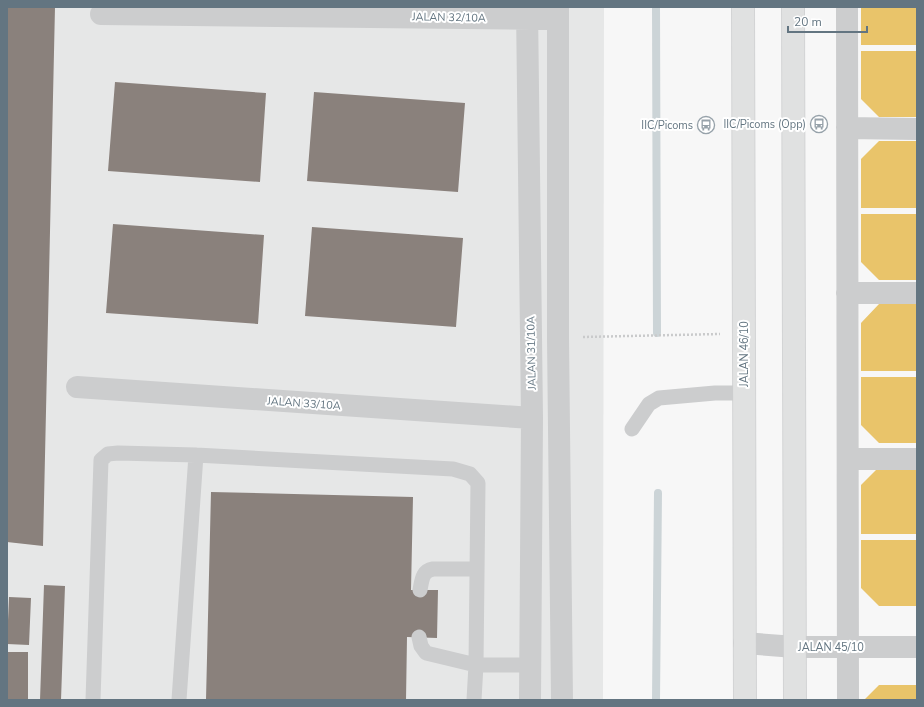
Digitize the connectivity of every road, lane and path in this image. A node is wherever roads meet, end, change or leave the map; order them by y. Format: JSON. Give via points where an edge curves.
{"nodes":[{"id":1,"x":743,"y":7,"type":"edge"},
{"id":2,"x":793,"y":7,"type":"edge"},
{"id":3,"x":847,"y":7,"type":"edge"},
{"id":4,"x":527,"y":13,"type":"edge"},
{"id":5,"x":558,"y":13,"type":"edge"},
{"id":6,"x":100,"y":14,"type":"dead end"},
{"id":7,"x":847,"y":128,"type":"junction"},
{"id":8,"x":917,"y":128,"type":"edge"},
{"id":9,"x":847,"y":293,"type":"junction"},
{"id":10,"x":917,"y":293,"type":"edge"},
{"id":11,"x":744,"y":334,"type":"junction"},
{"id":12,"x":558,"y":338,"type":"junction"},
{"id":13,"x":77,"y":387,"type":"dead end"},
{"id":14,"x":744,"y":393,"type":"junction"},
{"id":15,"x":532,"y":418,"type":"junction"},
{"id":16,"x":632,"y":428,"type":"dead end"},
{"id":17,"x":196,"y":455,"type":"junction"},
{"id":18,"x":848,"y":459,"type":"junction"},
{"id":19,"x":917,"y":459,"type":"edge"},
{"id":20,"x":477,"y":569,"type":"junction"},
{"id":21,"x":420,"y":590,"type":"dead end"},
{"id":22,"x":418,"y":637,"type":"dead end"},
{"id":23,"x":744,"y":643,"type":"junction"},
{"id":24,"x":795,"y":647,"type":"junction"},
{"id":25,"x":848,"y":647,"type":"junction"},
{"id":26,"x":917,"y":647,"type":"edge"},
{"id":27,"x":476,"y":665,"type":"junction"},
{"id":28,"x":530,"y":665,"type":"junction"},
{"id":29,"x":93,"y":700,"type":"edge"},
{"id":30,"x":178,"y":700,"type":"edge"},
{"id":31,"x":474,"y":700,"type":"edge"},
{"id":32,"x":530,"y":700,"type":"edge"},
{"id":33,"x":562,"y":700,"type":"edge"},
{"id":34,"x":744,"y":700,"type":"edge"},
{"id":35,"x":795,"y":700,"type":"edge"},
{"id":36,"x":848,"y":700,"type":"edge"}],
"edges":[{"from":1,"to":11,"type":"main road","name":"JALAN 46/10"},
{"from":2,"to":24,"type":"main road"},
{"from":3,"to":7,"type":"street"},
{"from":4,"to":5,"type":"street","name":"JALAN 32/10A"},
{"from":4,"to":6,"type":"street","name":"JALAN 32/10A"},
{"from":4,"to":15,"type":"street","name":"JALAN 31/10A"},
{"from":5,"to":12,"type":"street"},
{"from":7,"to":8,"type":"street"},
{"from":7,"to":9,"type":"street"},
{"from":9,"to":10,"type":"street"},
{"from":9,"to":18,"type":"street"},
{"from":11,"to":12,"type":"path"},
{"from":11,"to":14,"type":"main road","name":"JALAN 46/10"},
{"from":12,"to":33,"type":"street"},
{"from":13,"to":15,"type":"street","name":"JALAN 33/10A"},
{"from":14,"to":16,"type":"lane","via":[[659,398],[648,404]]},
{"from":14,"to":23,"type":"main road","name":"JALAN 46/10"},
{"from":15,"to":28,"type":"street","name":"JALAN 31/10A"},
{"from":17,"to":20,"type":"lane","via":[[453,469],[470,474],[478,483]]},
{"from":17,"to":29,"type":"lane","via":[[118,453],[108,454],[101,460]]},
{"from":17,"to":30,"type":"lane"},
{"from":18,"to":19,"type":"street"},
{"from":18,"to":25,"type":"street"},
{"from":20,"to":21,"type":"lane","via":[[427,570]]},
{"from":20,"to":27,"type":"lane"},
{"from":22,"to":27,"type":"lane","via":[[426,653]]},
{"from":23,"to":24,"type":"street","name":"JALAN 45/10"},
{"from":23,"to":34,"type":"main road","name":"JALAN 46/10"},
{"from":24,"to":25,"type":"street","name":"JALAN 45/10"},
{"from":24,"to":35,"type":"main road"},
{"from":25,"to":26,"type":"street","name":"JALAN 45/10"},
{"from":25,"to":36,"type":"street"},
{"from":27,"to":28,"type":"lane"},
{"from":27,"to":31,"type":"lane"},
{"from":28,"to":32,"type":"street","name":"JALAN 31/10A"}]}
